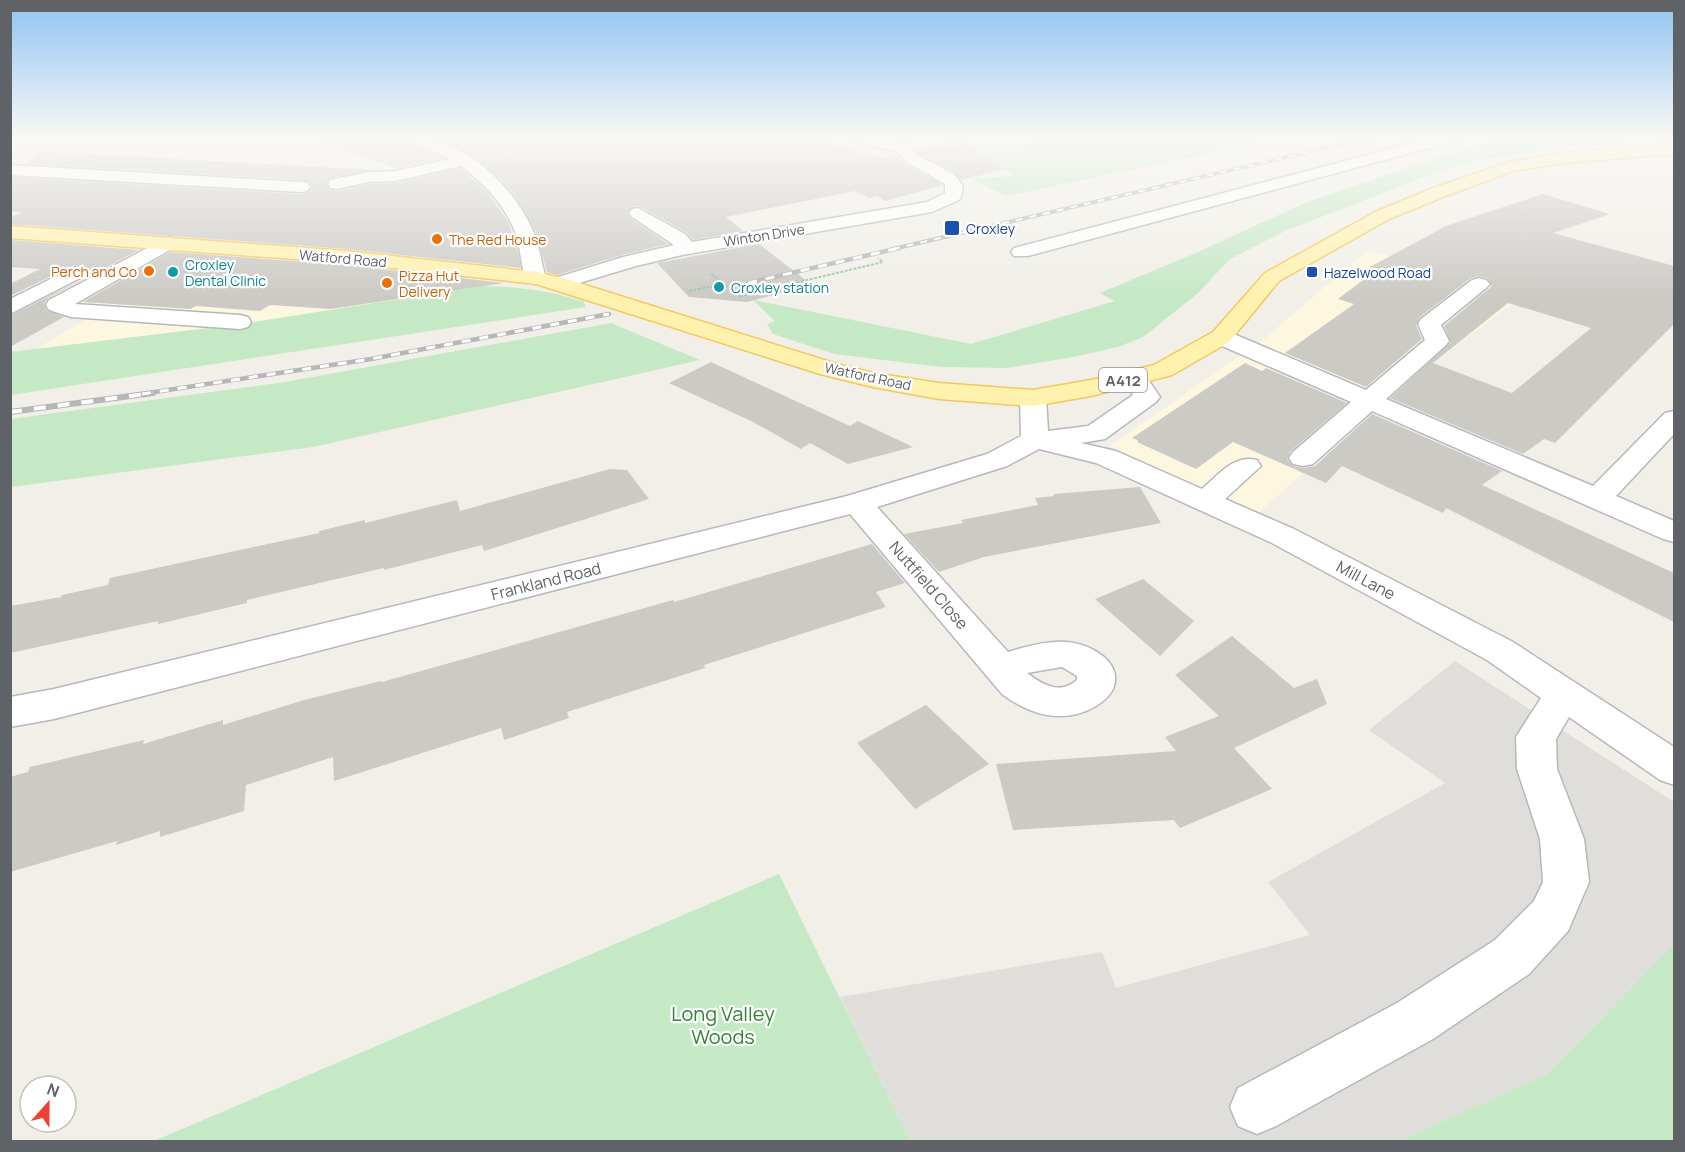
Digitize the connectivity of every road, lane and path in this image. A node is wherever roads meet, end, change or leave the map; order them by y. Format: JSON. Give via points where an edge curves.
{"nodes":[{"id":1,"x":500,"y":191,"type":"edge"},
{"id":2,"x":954,"y":191,"type":"edge"},
{"id":3,"x":1252,"y":191,"type":"edge"},
{"id":4,"x":1443,"y":191,"type":"edge"},
{"id":5,"x":638,"y":213,"type":"dead end"},
{"id":6,"x":10,"y":232,"type":"edge"},
{"id":7,"x":137,"y":240,"type":"junction"},
{"id":8,"x":168,"y":243,"type":"junction"},
{"id":9,"x":687,"y":248,"type":"junction"},
{"id":10,"x":1021,"y":252,"type":"dead end"},
{"id":11,"x":878,"y":258,"type":"dead end"},
{"id":12,"x":719,"y":271,"type":"dead end"},
{"id":13,"x":536,"y":278,"type":"junction"},
{"id":14,"x":559,"y":283,"type":"junction"},
{"id":15,"x":724,"y":284,"type":"junction"},
{"id":16,"x":1479,"y":284,"type":"dead end"},
{"id":17,"x":684,"y":292,"type":"dead end"},
{"id":18,"x":10,"y":308,"type":"edge"},
{"id":19,"x":240,"y":322,"type":"dead end"},
{"id":20,"x":1221,"y":337,"type":"junction"},
{"id":21,"x":1134,"y":377,"type":"junction"},
{"id":22,"x":1033,"y":398,"type":"junction"},
{"id":23,"x":1368,"y":401,"type":"junction"},
{"id":24,"x":1674,"y":419,"type":"edge"},
{"id":25,"x":1035,"y":441,"type":"junction"},
{"id":26,"x":1303,"y":458,"type":"dead end"},
{"id":27,"x":1247,"y":466,"type":"dead end"},
{"id":28,"x":1597,"y":499,"type":"junction"},
{"id":29,"x":1205,"y":501,"type":"junction"},
{"id":30,"x":857,"y":503,"type":"junction"},
{"id":31,"x":1674,"y":532,"type":"edge"},
{"id":32,"x":1001,"y":668,"type":"dead end"},
{"id":33,"x":1564,"y":694,"type":"junction"},
{"id":34,"x":10,"y":712,"type":"edge"},
{"id":35,"x":1674,"y":768,"type":"edge"},
{"id":36,"x":1257,"y":1107,"type":"dead end"}],
"edges":[{"from":1,"to":13,"type":"street","via":[[526,236]]},
{"from":2,"to":9,"type":"street","name":"Winton Drive","via":[[953,196],[932,207]]},
{"from":3,"to":10,"type":"street"},
{"from":4,"to":20,"type":"main road","name":"Watford Road","number":"A412","via":[[1383,215],[1272,278]]},
{"from":5,"to":9,"type":"street"},
{"from":6,"to":7,"type":"main road","name":"Watford Road","number":"A412"},
{"from":7,"to":8,"type":"main road","name":"Watford Road","number":"A412"},
{"from":7,"to":18,"type":"street"},
{"from":8,"to":13,"type":"main road","name":"Watford Road","number":"A412","via":[[347,257]]},
{"from":8,"to":19,"type":"street","via":[[57,305],[70,310]]},
{"from":9,"to":14,"type":"street","name":"Winton Drive"},
{"from":11,"to":15,"type":"path","via":[[883,262],[740,296]]},
{"from":12,"to":15,"type":"path","via":[[709,273]]},
{"from":13,"to":14,"type":"main road","name":"Watford Road","number":"A412"},
{"from":14,"to":22,"type":"main road","name":"Watford Road","number":"A412","via":[[873,380],[939,391]]},
{"from":15,"to":17,"type":"path"},
{"from":16,"to":23,"type":"street","via":[[1429,324],[1437,341]]},
{"from":20,"to":21,"type":"main road","name":"Watford Road","number":"A412","via":[[1163,370]]},
{"from":20,"to":23,"type":"street"},
{"from":21,"to":22,"type":"main road","name":"Watford Road","number":"A412"},
{"from":21,"to":25,"type":"street","name":"Frankland Road","via":[[1147,397],[1095,433]]},
{"from":22,"to":25,"type":"street"},
{"from":23,"to":26,"type":"street"},
{"from":23,"to":28,"type":"street"},
{"from":24,"to":28,"type":"street"},
{"from":25,"to":29,"type":"street","name":"Mill Lane","via":[[1106,457]]},
{"from":25,"to":30,"type":"street","name":"Frankland Road","via":[[997,459]]},
{"from":27,"to":29,"type":"street"},
{"from":28,"to":31,"type":"street"},
{"from":29,"to":33,"type":"street","name":"Mill Lane","via":[[1283,536],[1500,651]]},
{"from":30,"to":32,"type":"street","name":"Nuttfield Close"},
{"from":30,"to":34,"type":"street","name":"Frankland Road"},
{"from":33,"to":35,"type":"street","name":"Mill Lane"},
{"from":33,"to":36,"type":"street","via":[[1536,737],[1537,769],[1562,839],[1566,882],[1551,916],[1512,957],[1415,1021]]}]}
